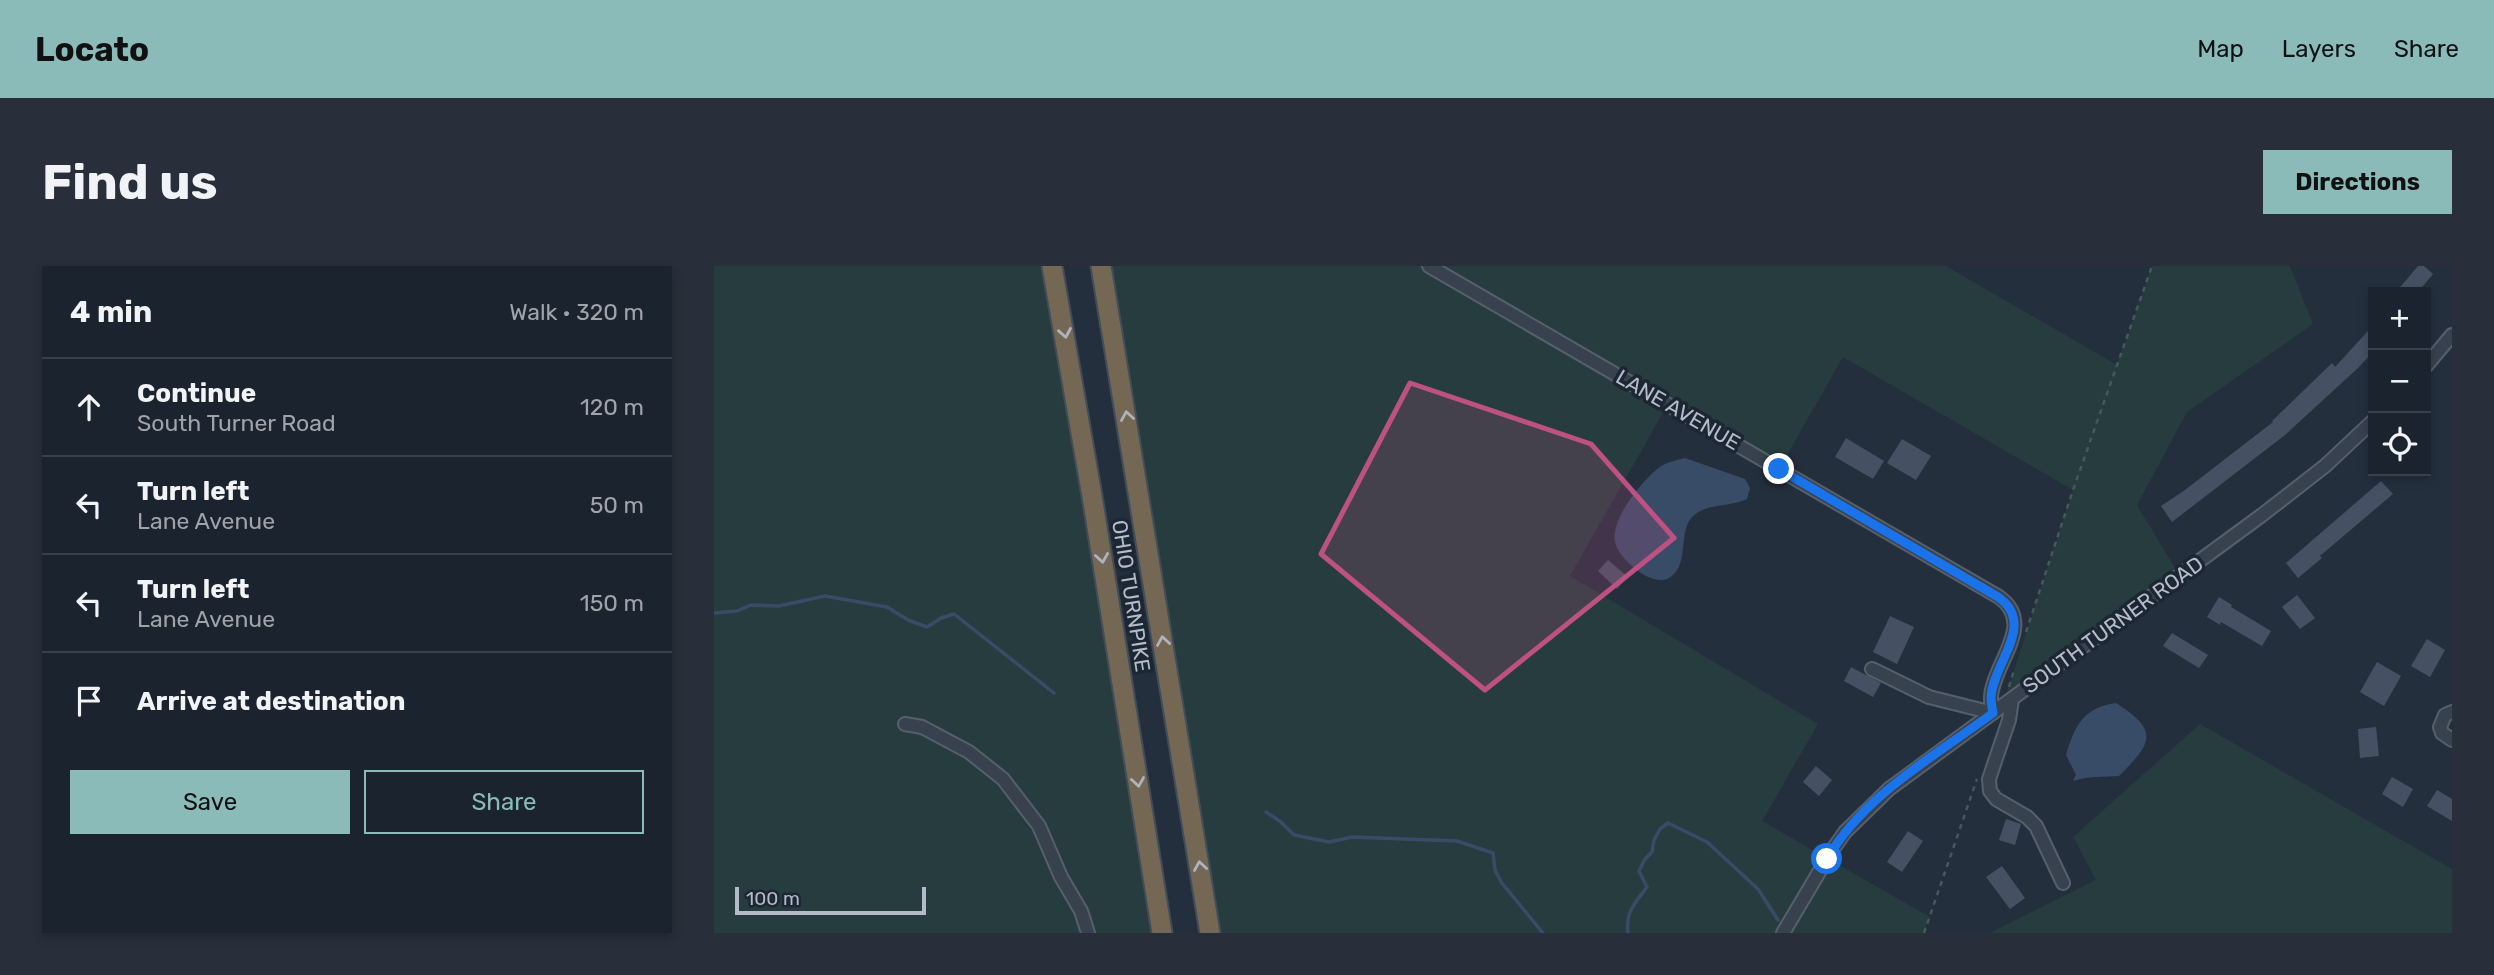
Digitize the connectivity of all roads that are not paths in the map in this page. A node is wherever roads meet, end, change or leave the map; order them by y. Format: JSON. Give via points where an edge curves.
{"nodes":[{"id":1,"x":1052,"y":266,"type":"edge"},
{"id":2,"x":1101,"y":266,"type":"edge"},
{"id":3,"x":1429,"y":266,"type":"edge"},
{"id":4,"x":2452,"y":335,"type":"edge"},
{"id":5,"x":2431,"y":360,"type":"edge"},
{"id":6,"x":2368,"y":426,"type":"edge"},
{"id":7,"x":1872,"y":669,"type":"dead end"},
{"id":8,"x":2009,"y":696,"type":"junction"},
{"id":9,"x":2452,"y":712,"type":"edge"},
{"id":10,"x":1993,"y":713,"type":"junction"},
{"id":11,"x":905,"y":724,"type":"dead end"},
{"id":12,"x":2452,"y":740,"type":"edge"},
{"id":13,"x":2063,"y":883,"type":"dead end"},
{"id":14,"x":1088,"y":933,"type":"edge"},
{"id":15,"x":1162,"y":933,"type":"edge"},
{"id":16,"x":1210,"y":933,"type":"edge"},
{"id":17,"x":1783,"y":933,"type":"edge"}],
"edges":[{"from":1,"to":15,"type":"highway","name":"OHIO TURNPIKE","one_way":true},
{"from":16,"to":2,"type":"highway","name":"OHIO TURNPIKE","one_way":true},
{"from":3,"to":10,"type":"street","name":"LANE AVENUE","via":[[2007,603],[2015,623],[1994,685]]},
{"from":4,"to":5,"type":"street"},
{"from":6,"to":8,"type":"street","name":"SOUTH TURNER ROAD","via":[[2273,507]]},
{"from":7,"to":10,"type":"street","via":[[1929,697]]},
{"from":8,"to":10,"type":"street","name":"SOUTH TURNER ROAD"},
{"from":8,"to":13,"type":"street","via":[[2009,720],[1989,779],[1990,791],[2036,826]]},
{"from":9,"to":12,"type":"street","via":[[2441,719],[2440,727]]},
{"from":10,"to":17,"type":"street","name":"SOUTH TURNER ROAD","via":[[1862,813],[1831,852]]},
{"from":11,"to":14,"type":"street","via":[[922,727],[969,752],[1003,779],[1040,826]]}]}
